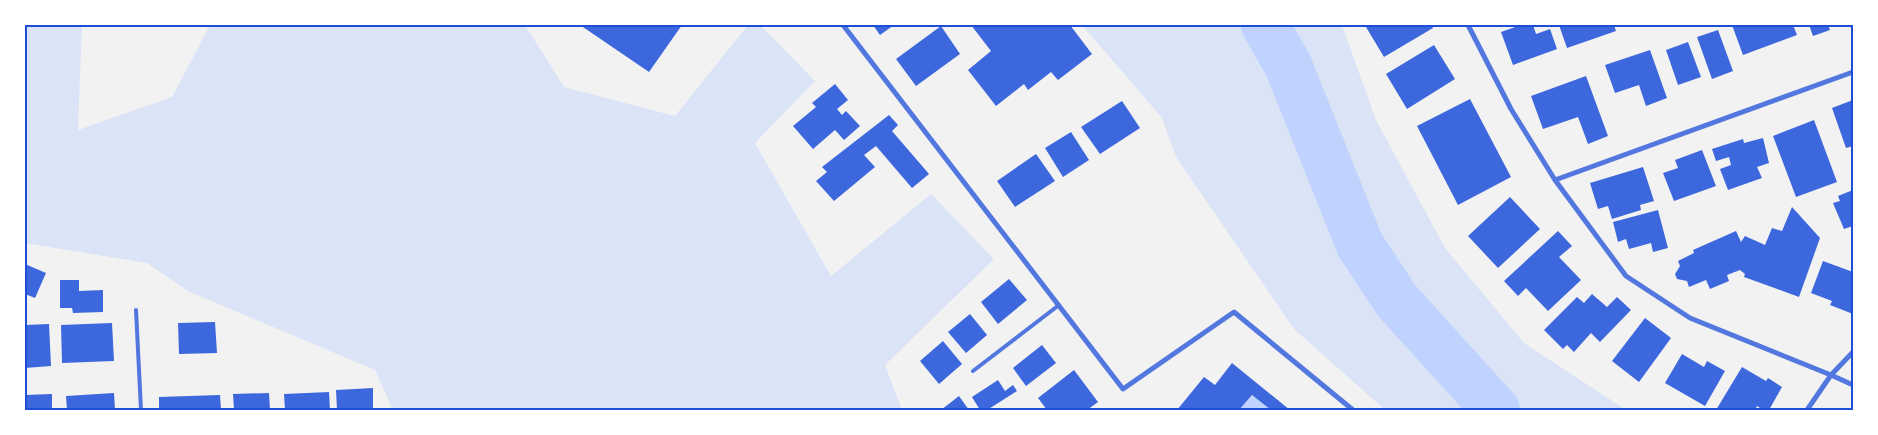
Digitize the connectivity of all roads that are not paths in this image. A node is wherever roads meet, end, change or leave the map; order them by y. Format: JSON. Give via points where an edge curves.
{"nodes":[{"id":1,"x":844,"y":25,"type":"edge"},
{"id":2,"x":1468,"y":25,"type":"edge"},
{"id":3,"x":1853,"y":72,"type":"edge"},
{"id":4,"x":1555,"y":180,"type":"junction"},
{"id":5,"x":1059,"y":305,"type":"junction"},
{"id":6,"x":136,"y":310,"type":"dead end"},
{"id":7,"x":1853,"y":352,"type":"edge"},
{"id":8,"x":973,"y":372,"type":"dead end"},
{"id":9,"x":1831,"y":375,"type":"junction"},
{"id":10,"x":1853,"y":385,"type":"edge"},
{"id":11,"x":141,"y":410,"type":"edge"},
{"id":12,"x":1353,"y":410,"type":"edge"},
{"id":13,"x":1807,"y":410,"type":"edge"}],
"edges":[{"from":1,"to":5,"type":"street"},
{"from":2,"to":4,"type":"street","via":[[1511,109]]},
{"from":3,"to":4,"type":"street"},
{"from":4,"to":9,"type":"street","via":[[1626,276],[1690,318]]},
{"from":5,"to":8,"type":"lane"},
{"from":5,"to":12,"type":"street","via":[[1123,389],[1234,312]]},
{"from":6,"to":11,"type":"lane"},
{"from":7,"to":9,"type":"street"},
{"from":9,"to":10,"type":"street"},
{"from":9,"to":13,"type":"street"}]}
